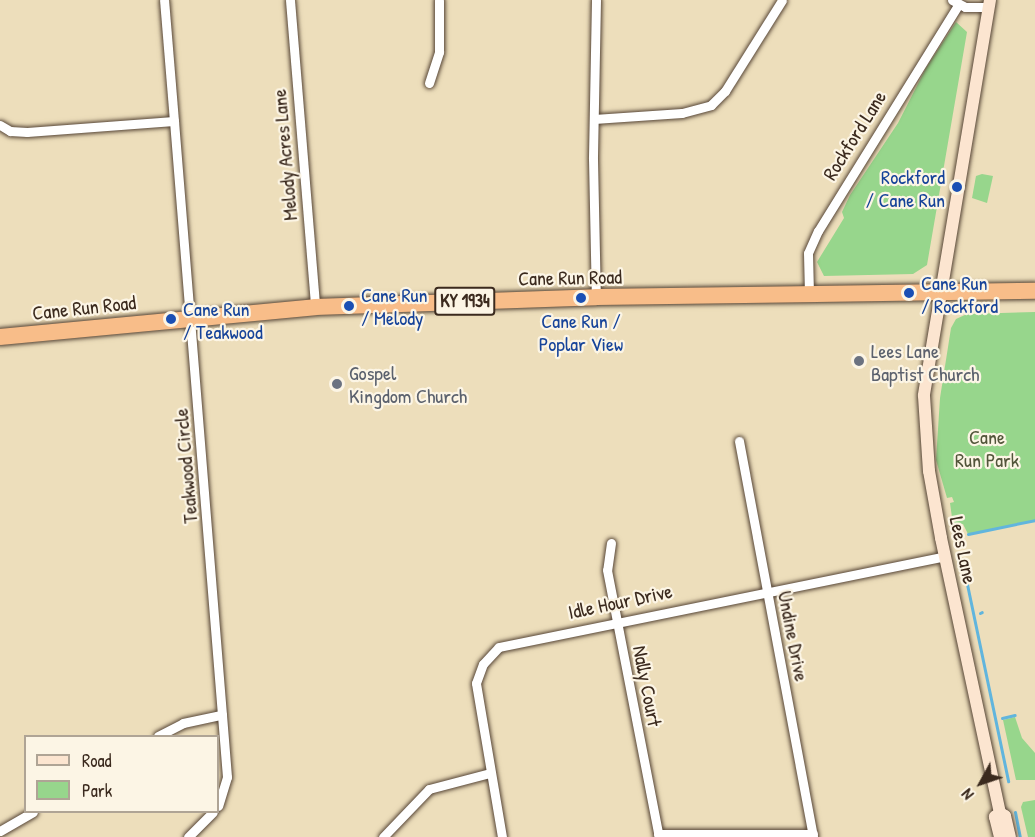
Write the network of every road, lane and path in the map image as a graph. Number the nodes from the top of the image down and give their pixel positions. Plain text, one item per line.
1 (164, 0) edge
2 (290, 0) edge
3 (439, 0) edge
4 (596, 0) edge
5 (782, 0) edge
6 (955, 2) edge
7 (989, 4) edge
8 (429, 83) dead end
9 (594, 119) junction
10 (174, 121) junction
11 (0, 125) edge
12 (1035, 291) edge
13 (940, 293) junction
14 (809, 294) junction
15 (597, 297) junction
16 (315, 307) junction
17 (191, 318) junction
18 (0, 337) edge
19 (739, 441) dead end
20 (611, 543) dead end
21 (945, 555) junction
22 (766, 590) junction
23 (616, 621) junction
24 (222, 715) junction
25 (160, 735) edge
26 (490, 773) junction
27 (219, 803) edge
28 (31, 813) edge
29 (212, 813) edge
30 (1000, 813) junction
31 (0, 831) edge
32 (658, 836) edge
33 (813, 836) edge
34 (188, 837) edge
35 (383, 837) edge
36 (502, 837) edge
37 (1000, 837) edge
38 (1010, 837) edge

1 - 10 street, Teakwood Circle
2 - 16 street, Melody Acres Lane
3 - 8 street
4 - 9 street
5 - 9 street
6 - 7 street
6 - 14 street, Rockford Lane
7 - 13 street
9 - 15 street
10 - 11 street
10 - 17 street, Teakwood Circle
12 - 13 highway, Cane Run Road / KY 1934
13 - 14 highway, Cane Run Road / KY 1934
13 - 21 street, Lees Lane
14 - 15 highway, Cane Run Road / KY 1934
15 - 16 highway, Cane Run Road / KY 1934
16 - 17 highway, Cane Run Road / KY 1934
17 - 18 highway, Cane Run Road / KY 1934
17 - 24 street, Teakwood Circle
19 - 22 street, Undine Drive
20 - 23 street, Nally Court
21 - 22 street, Idle Hour Drive
21 - 30 street, Lees Lane
22 - 23 street, Idle Hour Drive
22 - 33 street, Undine Drive
23 - 26 street, Idle Hour Drive
23 - 32 street, Nally Court
24 - 25 street
24 - 27 street, Teakwood Circle
26 - 35 street
26 - 36 street, Idle Hour Drive
28 - 31 street
29 - 34 street
30 - 37 street, Lees Lane
30 - 38 street, Lees Lane
32 - 33 street

